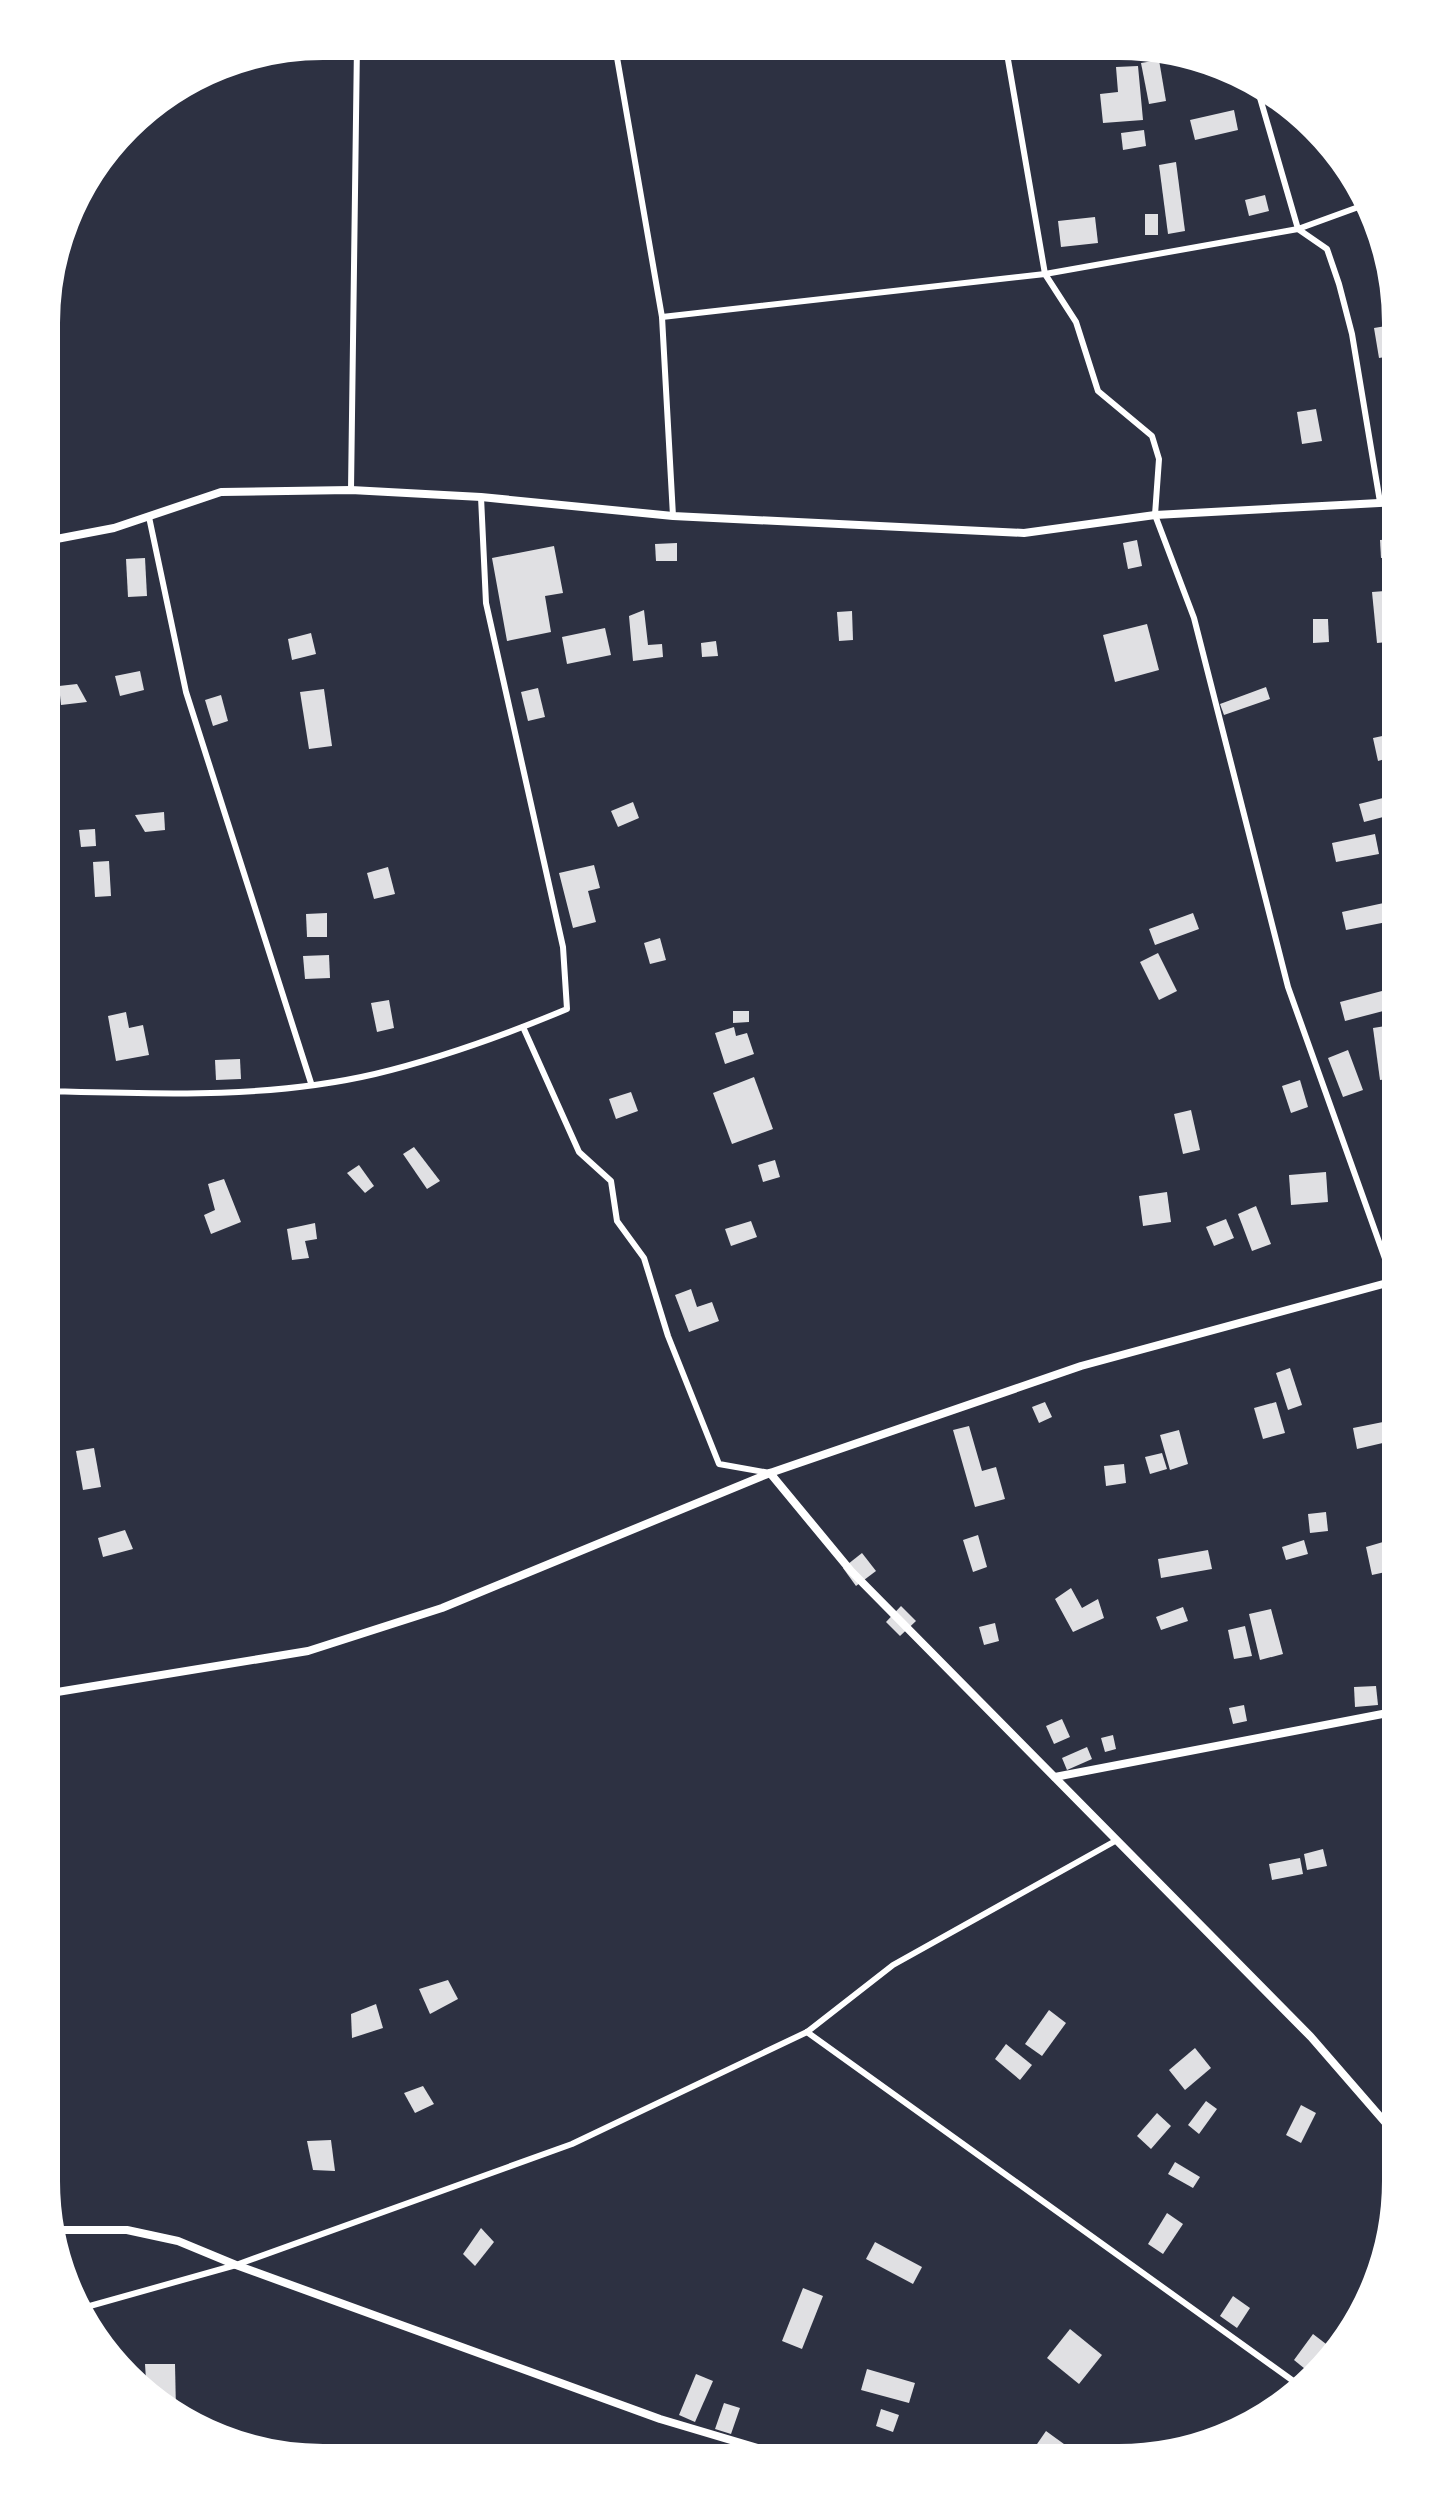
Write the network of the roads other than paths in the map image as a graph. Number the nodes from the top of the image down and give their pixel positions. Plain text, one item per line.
1 (357, 58) edge
2 (617, 58) edge
3 (1008, 58) edge
4 (1261, 100) edge
5 (1358, 207) edge
6 (1298, 229) junction
7 (1045, 274) junction
8 (662, 317) junction
9 (351, 490) junction
10 (481, 497) junction
11 (1380, 502) junction
12 (1384, 502) edge
13 (1155, 515) junction
14 (673, 516) junction
15 (149, 517) junction
16 (58, 538) edge
17 (523, 1027) junction
18 (311, 1083) junction
19 (58, 1092) edge
20 (1384, 1249) edge
21 (1383, 1283) edge
22 (770, 1473) junction
23 (58, 1692) edge
24 (1383, 1714) edge
25 (1055, 1777) junction
26 (1117, 1840) junction
27 (807, 2032) junction
28 (1383, 2120) edge
29 (62, 2230) edge
30 (236, 2265) junction
31 (90, 2306) edge
32 (1292, 2380) edge
33 (751, 2446) edge

1 - 9 lane
2 - 8 lane
3 - 7 lane
4 - 6 lane
5 - 6 lane
6 - 7 lane
6 - 11 lane
7 - 8 lane
7 - 13 lane
8 - 14 lane
9 - 10 street
9 - 15 street
10 - 14 street
10 - 17 lane
11 - 12 street
11 - 13 street
13 - 14 street
13 - 20 lane
15 - 16 street
15 - 18 lane
17 - 18 lane
17 - 22 lane
18 - 19 lane
21 - 22 street
22 - 23 street
22 - 25 street
24 - 25 street
25 - 26 street
26 - 27 lane
26 - 28 street
27 - 30 lane
27 - 32 lane
29 - 30 street
30 - 31 lane
30 - 33 street

